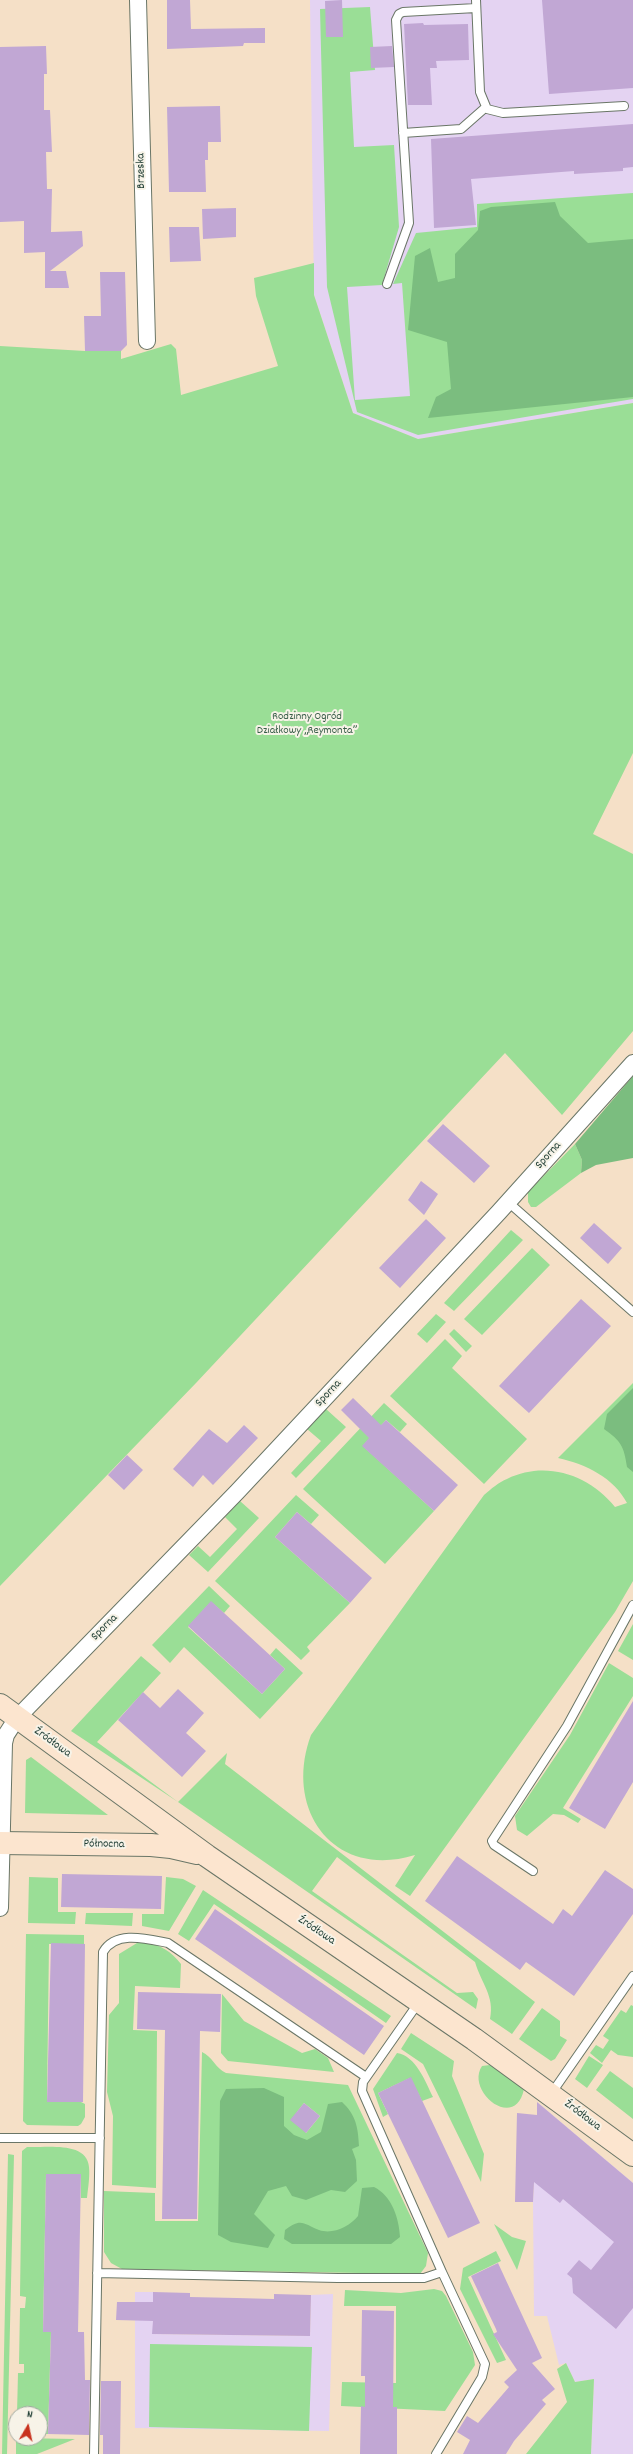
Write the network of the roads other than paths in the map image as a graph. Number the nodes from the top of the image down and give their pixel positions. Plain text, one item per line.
1 (138, 0) edge
2 (476, 4) edge
3 (486, 106) junction
4 (624, 106) dead end
5 (403, 133) junction
6 (387, 284) dead end
7 (146, 341) dead end
8 (633, 1063) edge
9 (508, 1202) junction
10 (633, 1312) edge
11 (633, 1605) edge
12 (0, 1705) edge
13 (17, 1718) junction
14 (1, 1843) edge
15 (207, 1856) junction
16 (533, 1871) dead end
17 (0, 1908) edge
18 (633, 1976) edge
19 (420, 2001) junction
20 (366, 2077) junction
21 (551, 2094) junction
22 (0, 2138) edge
23 (100, 2138) junction
24 (633, 2155) edge
25 (442, 2272) junction
26 (97, 2273) junction
27 (94, 2454) edge
28 (436, 2454) edge

1 - 7 street, Brzeska
2 - 3 lane
2 - 5 lane
3 - 4 lane
3 - 5 lane
5 - 6 lane
8 - 9 street, Sporna
9 - 10 lane
9 - 13 street, Sporna
11 - 16 lane
12 - 13 street, Źródłowa
13 - 14 street, Sporna
13 - 15 street, Źródłowa
14 - 15 street, Północna
14 - 17 street, Sporna
15 - 19 street, Źródłowa
18 - 21 lane
19 - 20 lane
19 - 21 street, Źródłowa
20 - 23 lane
20 - 25 lane
21 - 24 street, Źródłowa
22 - 23 lane
23 - 26 lane
25 - 26 lane
25 - 28 lane
26 - 27 lane

